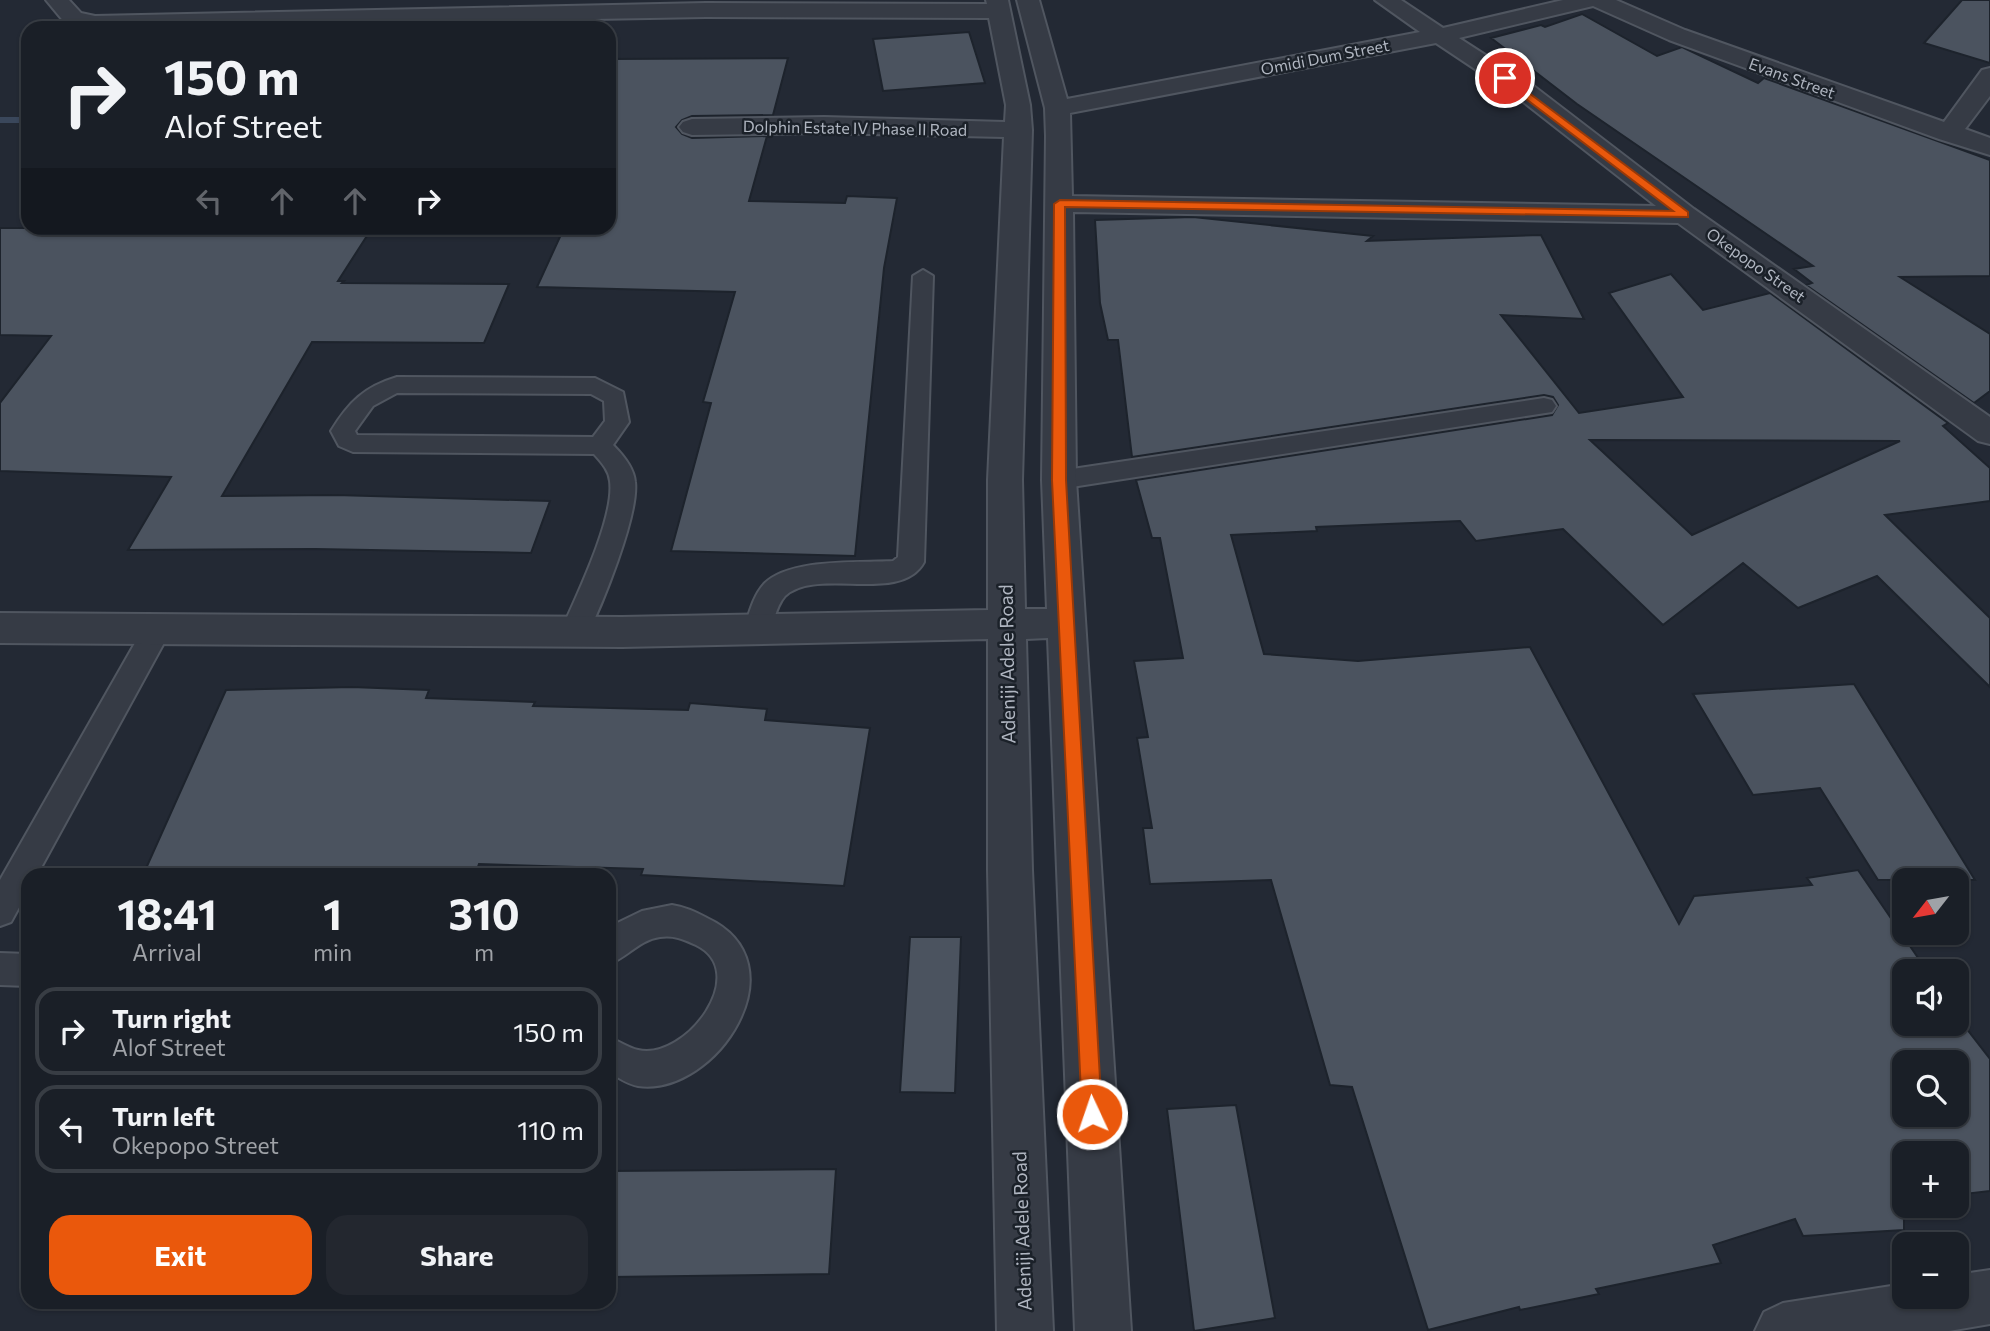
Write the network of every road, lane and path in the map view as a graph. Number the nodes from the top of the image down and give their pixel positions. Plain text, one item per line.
1 (57, 0) edge
2 (1386, 0) edge
3 (1591, 0) edge
4 (1598, 0) edge
5 (1009, 4) edge
6 (700, 5) edge
7 (86, 21) edge
8 (162, 21) edge
9 (1441, 35) junction
10 (1990, 75) edge
11 (1057, 108) junction
12 (692, 127) dead end
13 (1019, 130) junction
14 (1948, 134) junction
15 (1990, 147) edge
16 (1060, 204) junction
17 (1684, 215) junction
18 (923, 276) dead end
19 (1544, 405) dead end
20 (1990, 433) edge
21 (600, 446) junction
22 (1059, 480) junction
23 (1066, 623) junction
24 (1007, 624) junction
25 (0, 628) edge
26 (758, 629) junction
27 (157, 630) junction
28 (575, 631) junction
29 (24, 868) edge
30 (21, 873) edge
31 (0, 911) edge
32 (616, 941) edge
33 (0, 969) edge
34 (21, 970) edge
35 (616, 1061) edge
36 (1990, 1297) edge
37 (1025, 1331) edge
38 (1103, 1331) edge
39 (1783, 1331) edge

1 - 7 street
2 - 9 street, Okepopo Street
3 - 9 street, Omidi Dum Street
4 - 14 street, Evans Street
5 - 6 street
5 - 11 street
5 - 13 street, Adeniji Adele Road
6 - 8 street
9 - 11 street, Omidi Dum Street
9 - 17 street, Okepopo Street
10 - 14 street
11 - 16 street
12 - 13 street, Dolphin Estate IV Phase II Road
13 - 24 street, Adeniji Adele Road
14 - 15 street, Evans Street
16 - 17 street
16 - 22 street
17 - 20 street, Okepopo Street
18 - 26 lane
19 - 22 lane
21 - 21 lane
21 - 28 lane
22 - 23 street
23 - 24 street
23 - 38 street
24 - 26 street
24 - 37 street, Adeniji Adele Road
25 - 27 street
26 - 28 street
27 - 28 street
27 - 29 lane
30 - 31 lane
32 - 35 lane
33 - 34 lane
36 - 39 street

